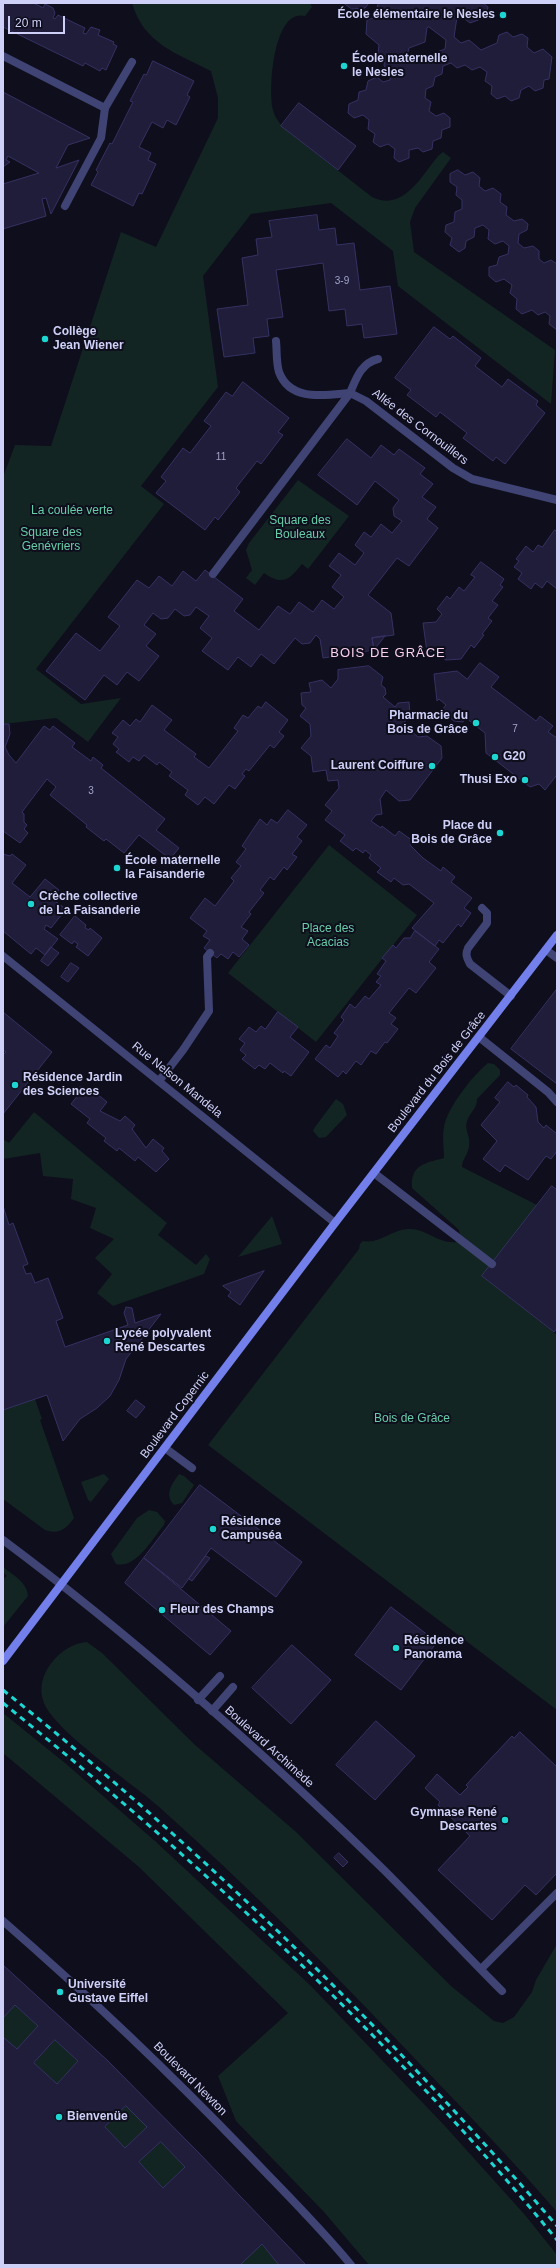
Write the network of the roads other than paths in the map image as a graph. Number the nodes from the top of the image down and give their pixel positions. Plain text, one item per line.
1 (3, 56) edge
2 (132, 62) dead end
3 (105, 108) junction
4 (65, 206) dead end
5 (276, 340) dead end
6 (378, 359) dead end
7 (350, 393) junction
8 (557, 500) edge
9 (213, 574) dead end
10 (482, 908) dead end
11 (557, 936) edge
12 (546, 950) junction
13 (210, 953) dead end
14 (3, 956) edge
15 (557, 958) edge
16 (511, 996) junction
17 (479, 1037) junction
18 (159, 1081) junction
19 (557, 1102) edge
20 (374, 1173) junction
21 (335, 1223) junction
22 (492, 1264) dead end
23 (165, 1448) junction
24 (192, 1468) dead end
25 (3, 1540) edge
26 (62, 1584) junction
27 (3, 1661) edge
28 (220, 1676) dead end
29 (233, 1687) dead end
30 (198, 1700) junction
31 (212, 1711) junction
32 (557, 1893) edge
33 (3, 1921) edge
34 (481, 1969) junction
35 (502, 1991) dead end
36 (351, 2265) edge

1 - 3 street
2 - 3 street
3 - 4 street
5 - 7 street
6 - 7 street
7 - 8 street, Allée des Cornouillers
7 - 9 street
10 - 16 street
11 - 12 street, Boulevard du Bois de Grâce
12 - 15 street
12 - 16 street, Boulevard du Bois de Grâce
13 - 18 street
14 - 18 street, Rue Nelson Mandela
16 - 17 street, Boulevard du Bois de Grâce
17 - 19 street
17 - 20 street, Boulevard du Bois de Grâce
18 - 21 street, Rue Nelson Mandela
20 - 21 street, Boulevard du Bois de Grâce
20 - 22 street
21 - 23 street, Boulevard Copernic
23 - 24 street
23 - 26 street, Boulevard Copernic
25 - 26 street, Boulevard Archimède
26 - 27 street, Boulevard Copernic
26 - 30 street, Boulevard Archimède
28 - 30 street
29 - 31 street
30 - 31 street, Boulevard Archimède
31 - 34 street, Boulevard Archimède
32 - 34 street
33 - 36 street, Boulevard Newton
34 - 35 street, Boulevard Archimède

